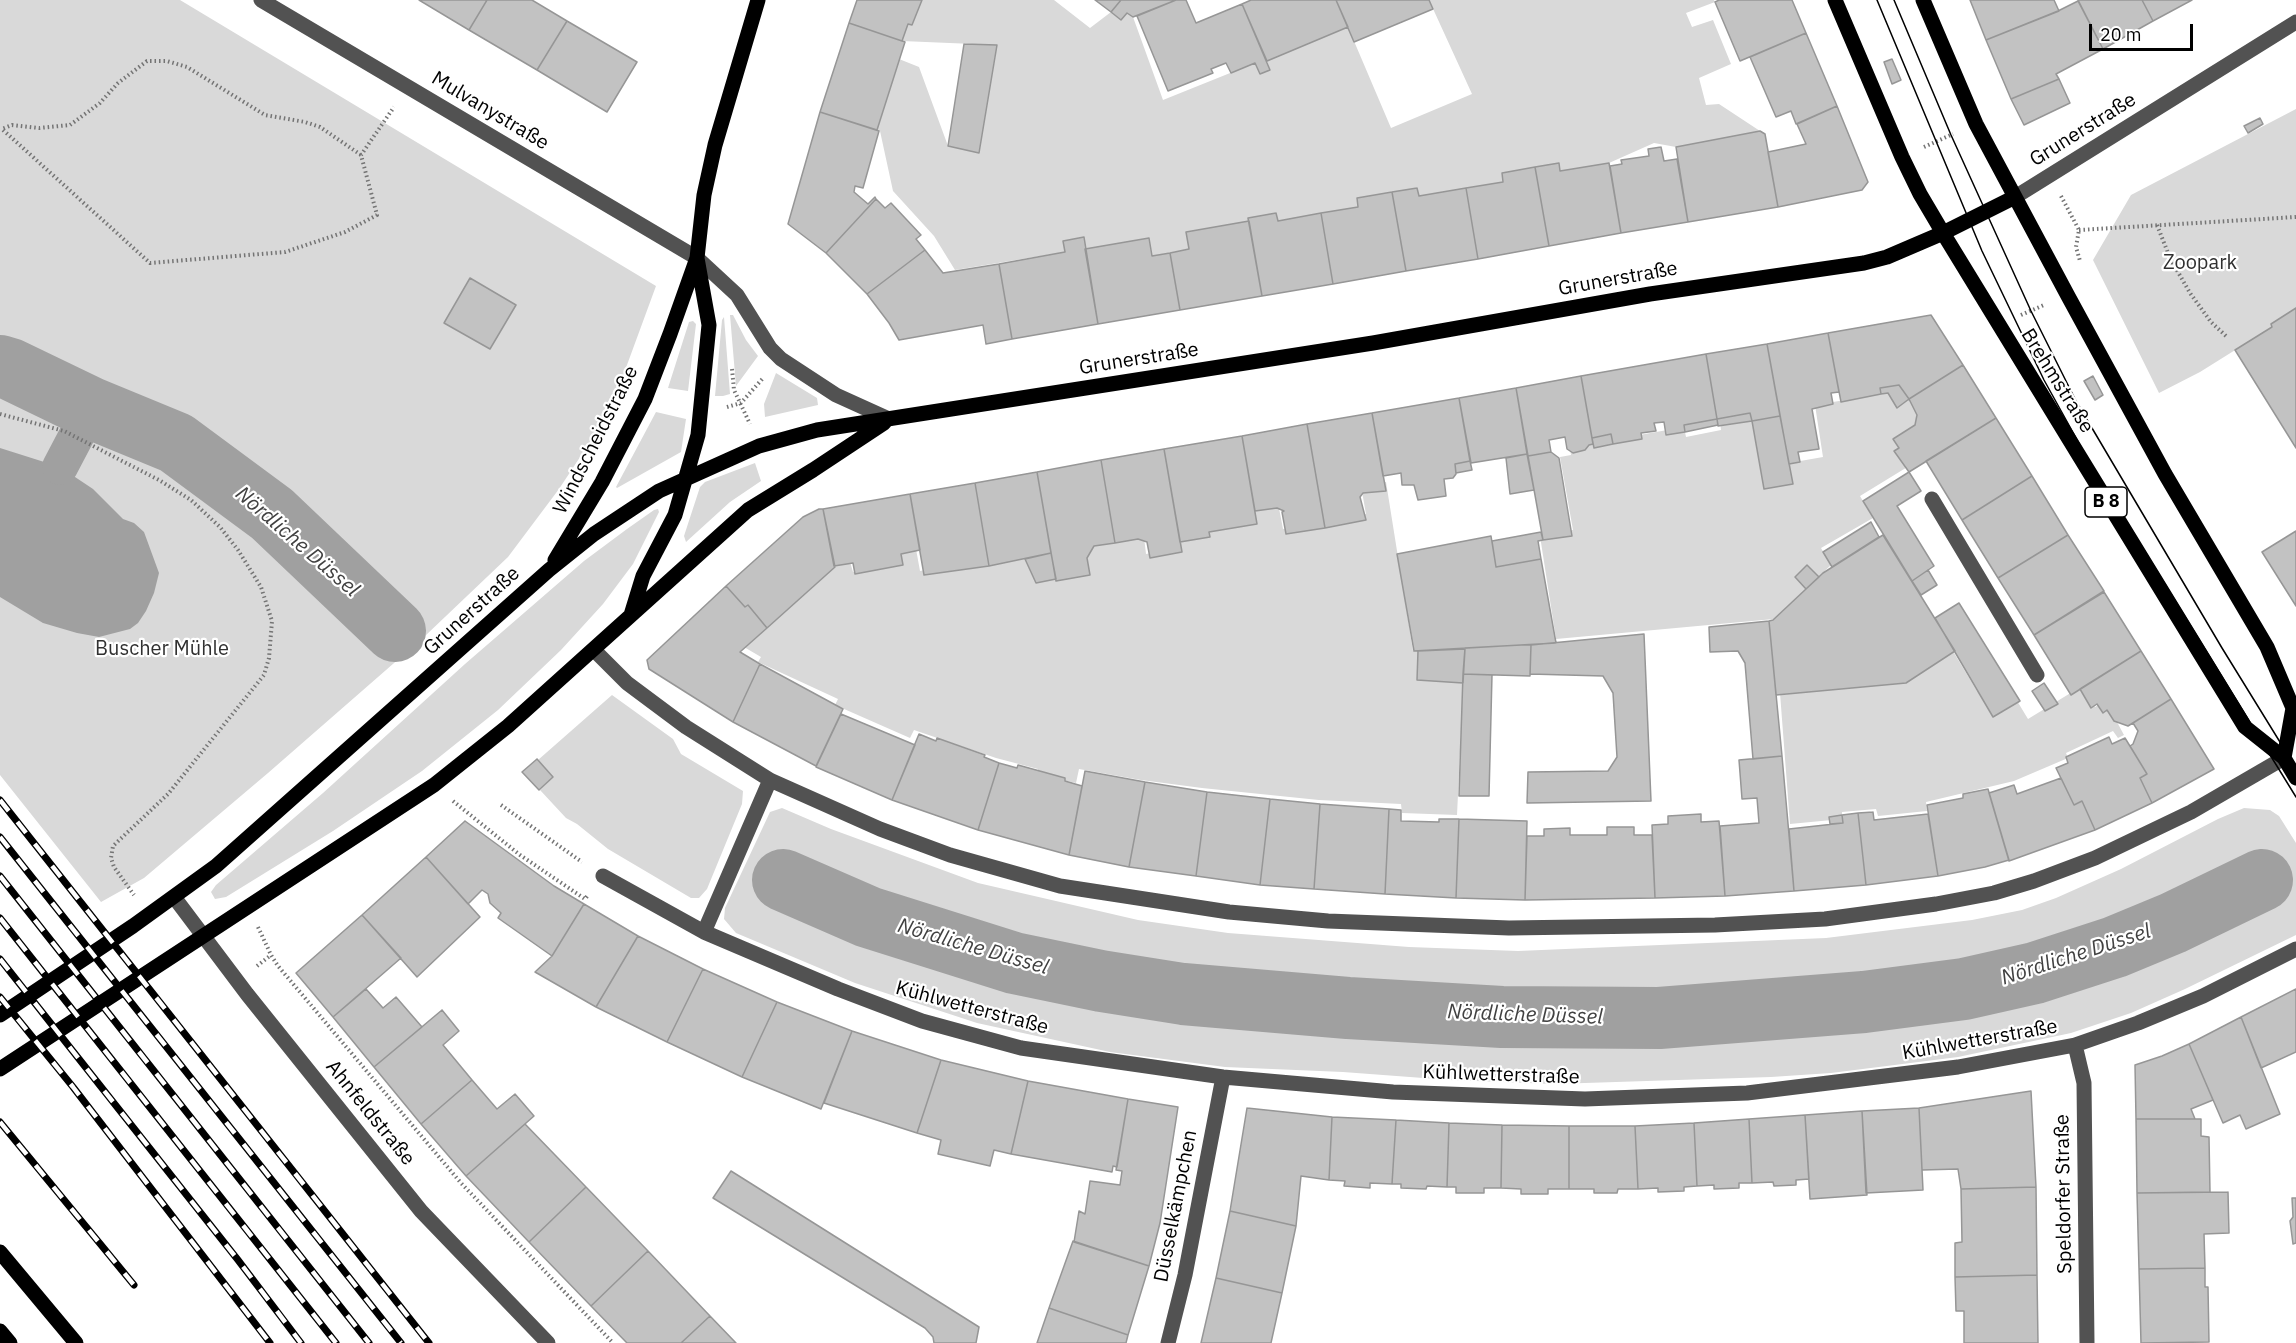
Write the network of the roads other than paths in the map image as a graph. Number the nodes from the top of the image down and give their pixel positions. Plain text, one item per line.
1 (261, 0) edge
2 (758, 0) edge
3 (1835, 0) edge
4 (1923, 0) edge
5 (2296, 22) edge
6 (2015, 197) junction
7 (1943, 233) junction
8 (697, 258) junction
9 (889, 419) junction
10 (688, 476) junction
11 (1932, 500) dead end
12 (549, 570) junction
13 (631, 615) junction
14 (594, 650) junction
15 (2037, 675) dead end
16 (2284, 758) junction
17 (2296, 778) edge
18 (770, 780) junction
19 (603, 876) road end
20 (174, 897) junction
21 (704, 932) junction
22 (204, 936) junction
23 (2296, 949) edge
24 (0, 1015) edge
25 (2075, 1045) junction
26 (0, 1069) edge
27 (1223, 1077) junction
28 (0, 1252) edge
29 (0, 1331) edge
30 (73, 1339) edge
31 (10, 1343) edge
32 (548, 1343) edge
33 (1168, 1343) edge
34 (2087, 1343) edge

1 - 8 street, Mulvanystraße
2 - 8 main road, Windscheidstraße
3 - 7 main road, Brehmstraße / B 8
4 - 6 main road
5 - 6 street, Grunerstraße
6 - 7 main road, Grunerstraße
6 - 16 main road
7 - 9 main road, Grunerstraße
7 - 16 main road, Brehmstraße / B 8
8 - 9 street
8 - 10 main road, Windscheidstraße
8 - 12 main road, Windscheidstraße
9 - 10 main road, Grunerstraße
9 - 13 main road, Grunerstraße
10 - 12 main road, Grunerstraße
10 - 13 main road, Windscheidstraße
11 - 15 street
12 - 20 main road, Grunerstraße
13 - 14 main road, Grunerstraße
14 - 18 street
14 - 22 main road, Grunerstraße
16 - 17 main road, Brehmstraße / B 8
16 - 18 street
18 - 21 street
19 - 21 street, Kühlwetterstraße
20 - 22 street, Ahnfeldstraße
20 - 24 main road, Grunerstraße
21 - 27 street, Kühlwetterstraße
22 - 26 main road, Grunerstraße
22 - 32 street, Ahnfeldstraße
23 - 25 street, Kühlwetterstraße
25 - 27 street, Kühlwetterstraße
25 - 34 street, Speldorfer Straße
27 - 33 street, Düsselkämpchen
28 - 30 main road
29 - 31 main road

